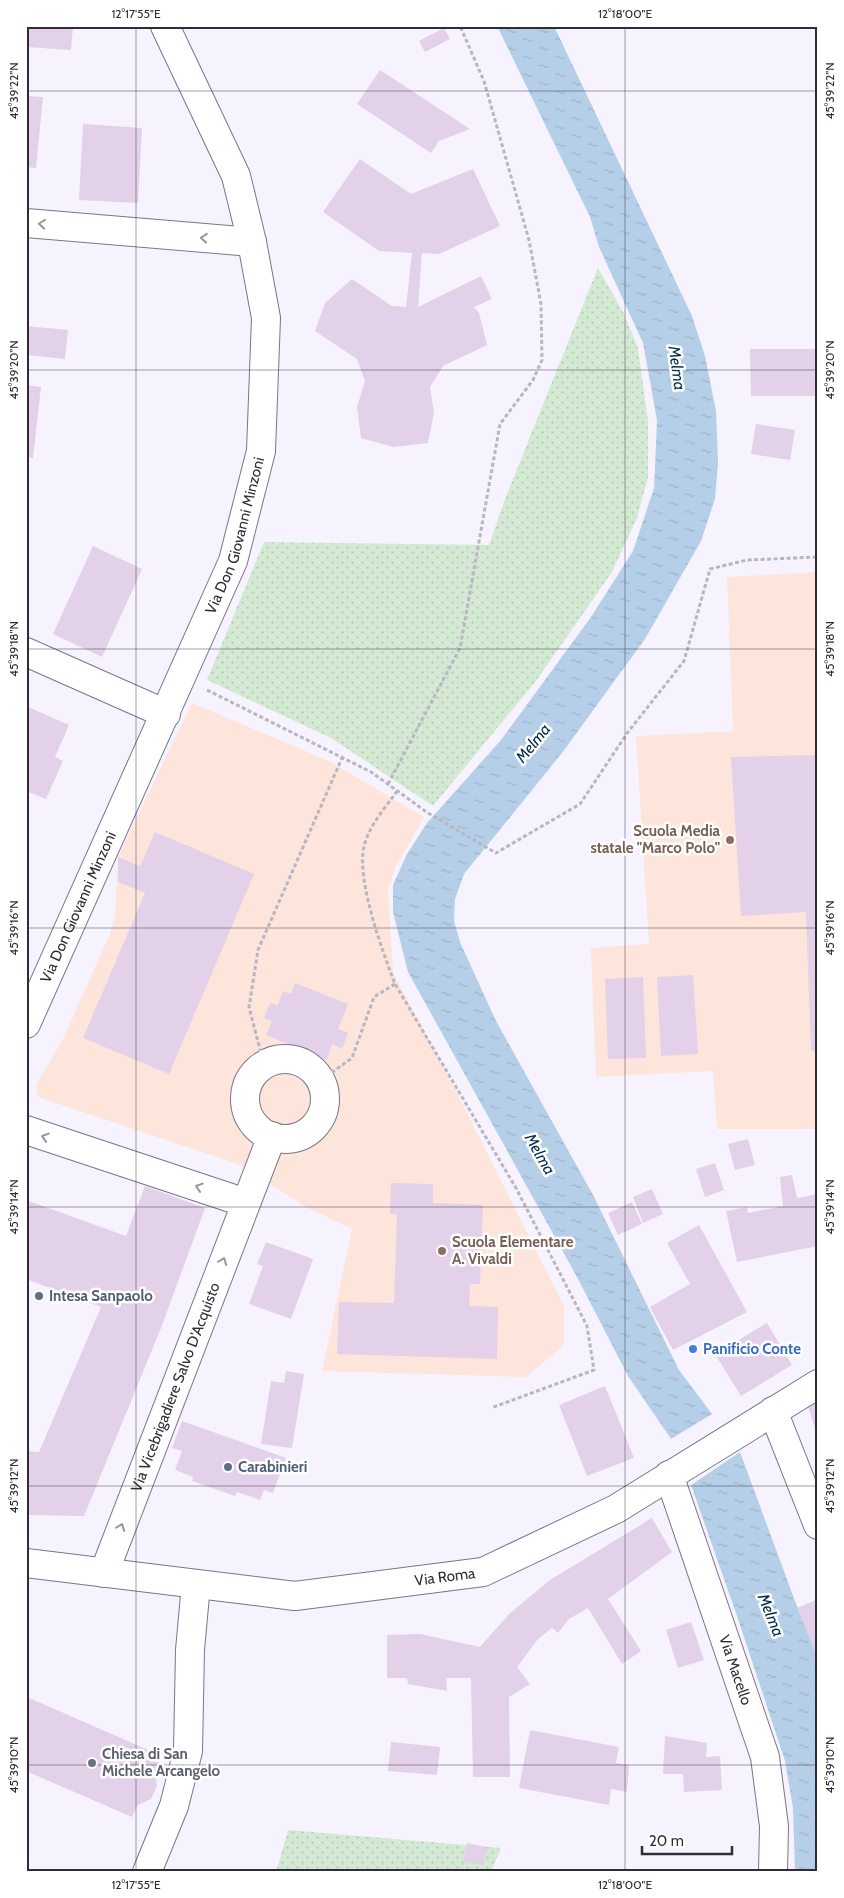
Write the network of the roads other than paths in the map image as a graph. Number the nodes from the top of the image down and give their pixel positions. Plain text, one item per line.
1 (165, 26) edge
2 (26, 223) edge
3 (252, 242) junction
4 (26, 652) edge
5 (166, 714) junction
6 (26, 1024) edge
7 (26, 1130) edge
8 (272, 1136) junction
9 (246, 1203) junction
10 (818, 1384) edge
11 (773, 1411) junction
12 (669, 1475) junction
13 (818, 1525) edge
14 (26, 1564) edge
15 (104, 1573) junction
16 (196, 1584) junction
17 (147, 1872) edge
18 (773, 1872) edge

1 - 3 street, Via Don Giovanni Minzoni
3 -> 2 street
3 - 5 street, Via Don Giovanni Minzoni
4 - 5 street
5 - 6 street, Via Don Giovanni Minzoni
9 -> 7 street
8 - 8 street
8 - 9 street, Via Vicebrigadiere Salvo D'Acquisto
15 -> 9 street, Via Vicebrigadiere Salvo D'Acquisto
10 - 11 street, Via Roma
11 - 12 street, Via Roma
11 - 13 street
12 - 16 street, Via Roma
12 - 18 street, Via Macello
14 - 15 street, Via Roma
15 - 16 street, Via Roma
16 - 17 street

